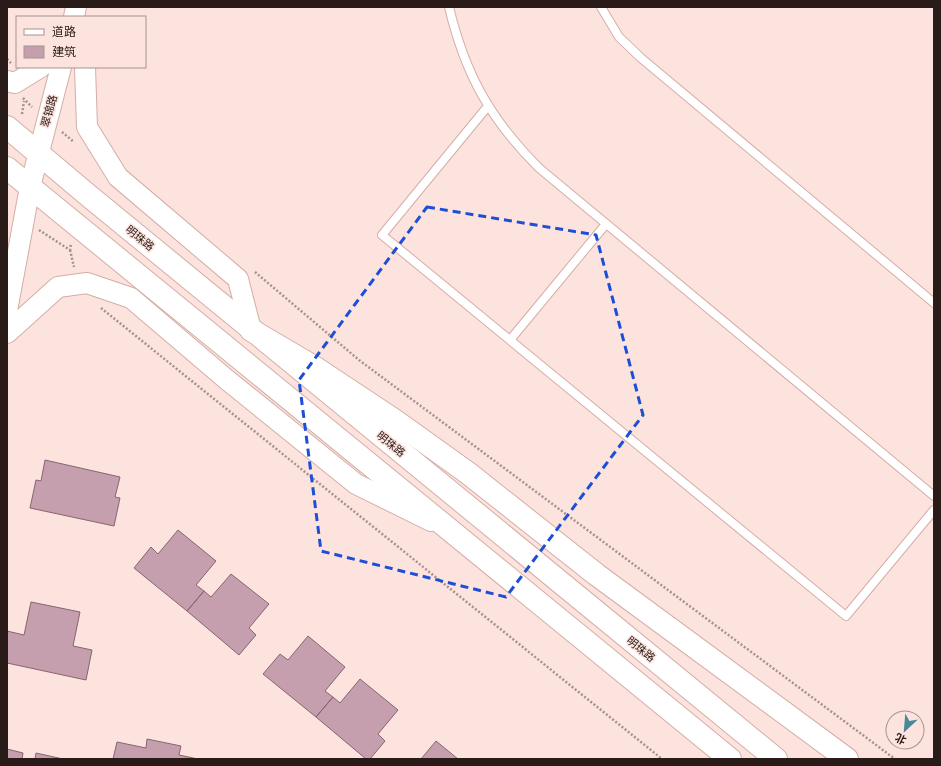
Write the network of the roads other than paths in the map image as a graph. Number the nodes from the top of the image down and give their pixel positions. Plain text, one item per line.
1 (449, 7) edge
2 (601, 7) edge
3 (39, 68) edge
4 (61, 68) edge
5 (85, 68) edge
6 (7, 81) edge
7 (488, 106) junction
8 (7, 127) edge
9 (38, 154) junction
10 (7, 168) edge
11 (30, 187) junction
12 (606, 224) junction
13 (934, 303) edge
14 (7, 311) edge
15 (234, 315) junction
16 (251, 330) junction
17 (7, 333) edge
18 (213, 337) junction
19 (510, 340) junction
20 (934, 496) edge
21 (934, 510) edge
22 (449, 529) junction
23 (730, 759) edge
24 (776, 759) edge
25 (847, 759) edge

1 - 7 lane
2 - 13 lane
3 - 6 street
4 - 9 street, 翠锦路
5 - 16 street
7 - 12 lane
7 - 19 lane
8 - 9 main road, 明珠路
9 - 11 street, 翠锦路
9 - 15 main road, 明珠路
10 - 11 main road
11 - 14 street, 翠锦路
11 - 18 main road
12 - 19 lane
12 - 20 lane
15 - 16 main road, 明珠路
15 - 18 main road
16 - 24 main road, 明珠路
16 - 25 main road
17 - 22 street
18 - 22 main road
19 - 21 lane
22 - 23 main road

